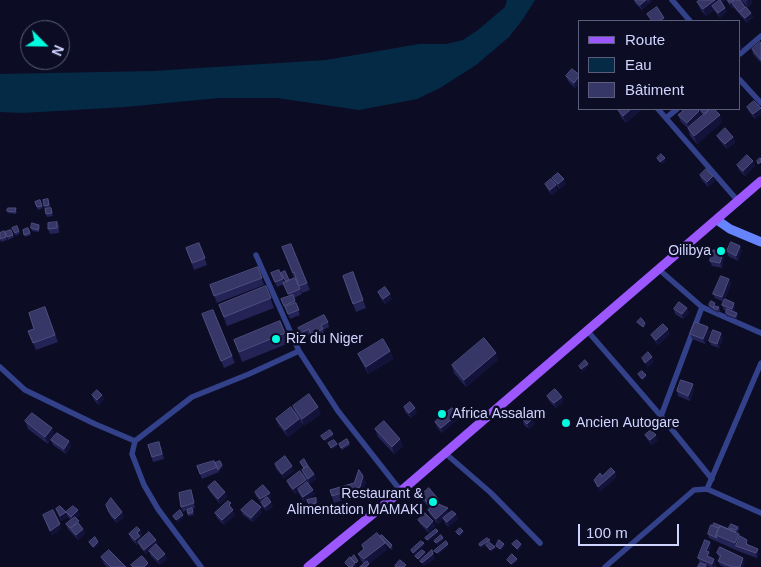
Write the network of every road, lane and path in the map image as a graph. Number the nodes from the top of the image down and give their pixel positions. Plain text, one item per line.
1 (672, 0) edge
2 (689, 20) edge
3 (761, 36) edge
4 (741, 53) edge
5 (741, 81) edge
6 (761, 103) edge
7 (659, 110) edge
8 (676, 110) edge
9 (666, 118) junction
10 (761, 181) edge
11 (761, 188) edge
12 (738, 201) junction
13 (719, 222) junction
14 (761, 242) edge
15 (256, 255) dead end
16 (663, 273) junction
17 (702, 307) junction
18 (761, 333) edge
19 (591, 335) junction
20 (299, 351) junction
21 (761, 363) edge
22 (0, 367) edge
23 (661, 416) junction
24 (135, 441) junction
25 (447, 455) junction
26 (712, 479) junction
27 (708, 489) junction
28 (403, 493) junction
29 (761, 512) edge
30 (540, 543) dead end
31 (201, 567) edge
32 (308, 567) edge
33 (316, 567) edge
34 (605, 567) edge

1 - 2 street
3 - 4 street
5 - 6 street
7 - 9 street
8 - 9 street
9 - 12 street
10 - 12 main road
11 - 13 main road
12 - 13 main road
13 - 14 street
13 - 16 main road
13 - 25 main road
15 - 20 street
16 - 17 street
16 - 19 main road
17 - 18 street
17 - 23 street
19 - 23 street
19 - 25 main road
20 - 24 street
20 - 28 street
21 - 26 street
22 - 24 street
23 - 26 street
24 - 31 street
25 - 28 main road
25 - 30 street
26 - 27 street
27 - 29 street
27 - 34 street
28 - 32 main road
28 - 33 main road

